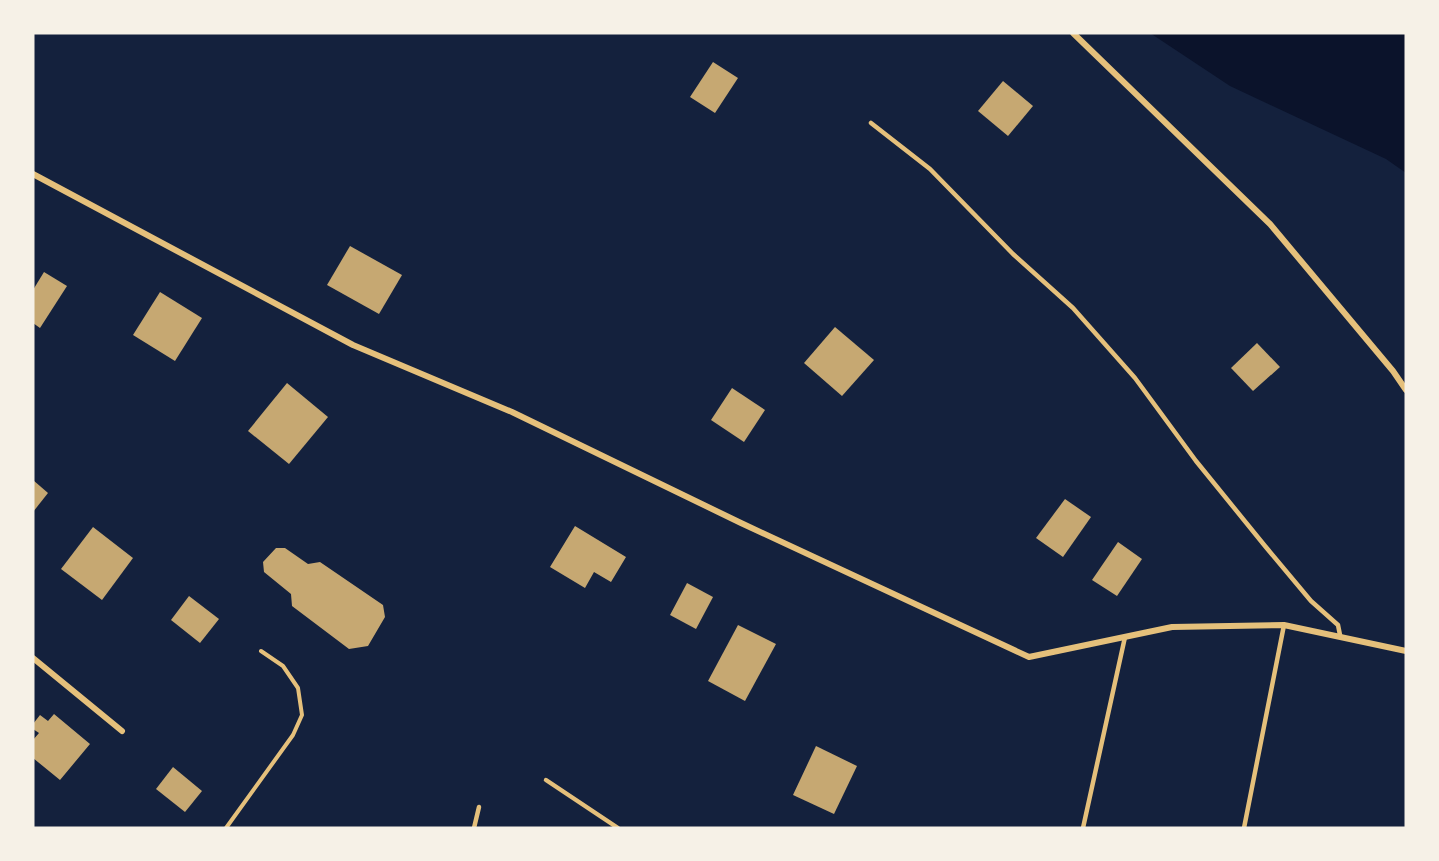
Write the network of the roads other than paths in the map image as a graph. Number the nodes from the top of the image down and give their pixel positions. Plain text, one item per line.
1 (1074, 33) edge
2 (871, 123) dead end
3 (33, 174) edge
4 (1406, 390) edge
5 (1284, 625) junction
6 (1340, 635) junction
7 (1125, 638) junction
8 (1406, 651) edge
9 (33, 658) edge
10 (122, 731) dead end
11 (546, 780) dead end
12 (479, 807) dead end
13 (474, 828) edge
14 (618, 828) edge
15 (1083, 828) edge
16 (1244, 828) edge

1 - 4 street
2 - 6 lane
3 - 7 street
5 - 6 street
5 - 7 street
5 - 16 lane
6 - 8 street
7 - 15 lane
9 - 10 street
11 - 14 lane
12 - 13 lane

